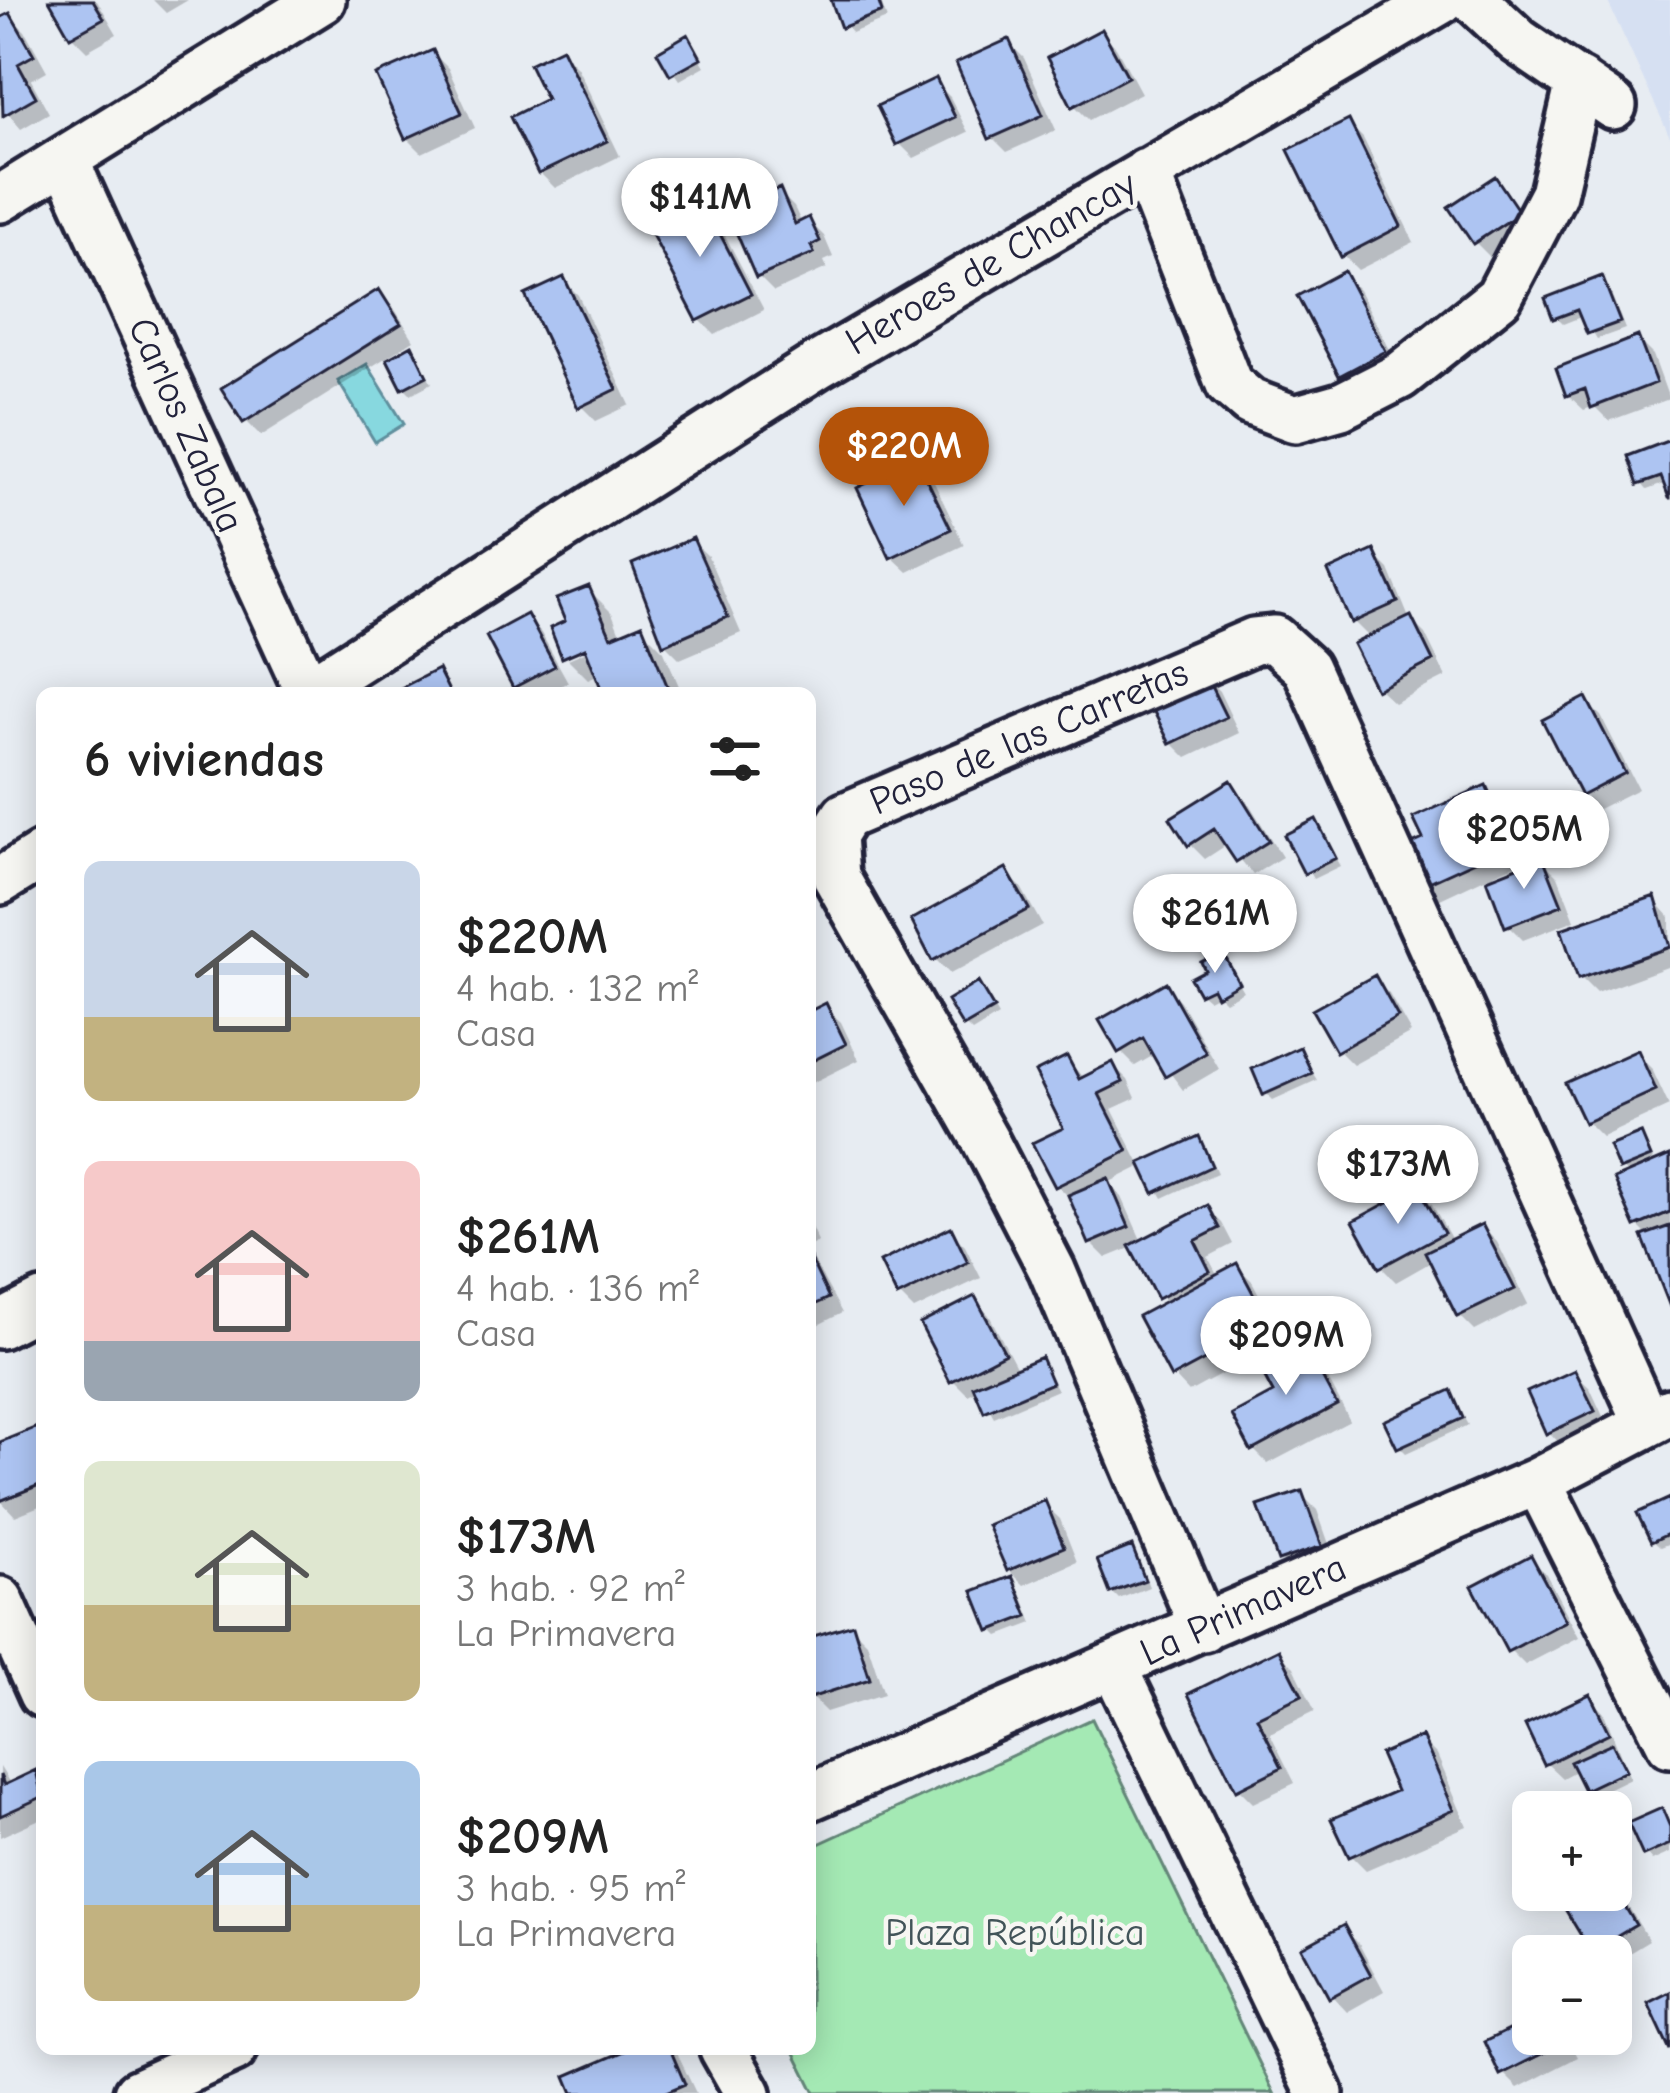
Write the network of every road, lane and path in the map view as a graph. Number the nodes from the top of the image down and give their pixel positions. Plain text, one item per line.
1 (322, 0) edge
2 (1442, 0) edge
3 (1474, 0) edge
4 (65, 159) junction
5 (1146, 172) junction
6 (0, 199) edge
7 (304, 687) edge
8 (314, 687) edge
9 (36, 859) edge
10 (0, 881) edge
11 (36, 1306) edge
12 (0, 1325) edge
13 (1659, 1418) edge
14 (1538, 1480) junction
15 (0, 1600) edge
16 (1203, 1628) junction
17 (1115, 1667) junction
18 (36, 1681) edge
19 (1670, 1744) edge
20 (816, 1794) edge
21 (726, 2055) edge
22 (215, 2063) edge
23 (137, 2093) edge
24 (748, 2093) edge
25 (1320, 2093) edge

1 - 4 street
2 - 5 street, Heroes de Chancay
3 - 5 street
4 - 6 street
4 - 7 street, Carlos Zabala
5 - 8 street, Heroes de Chancay
9 - 10 street
11 - 12 street
13 - 14 street, La Primavera
13 - 16 street, Paso de las Carretas
14 - 16 street, La Primavera
14 - 19 street
15 - 18 street
16 - 17 street, La Primavera
17 - 20 street, La Primavera
17 - 25 street
21 - 24 street
22 - 23 street

